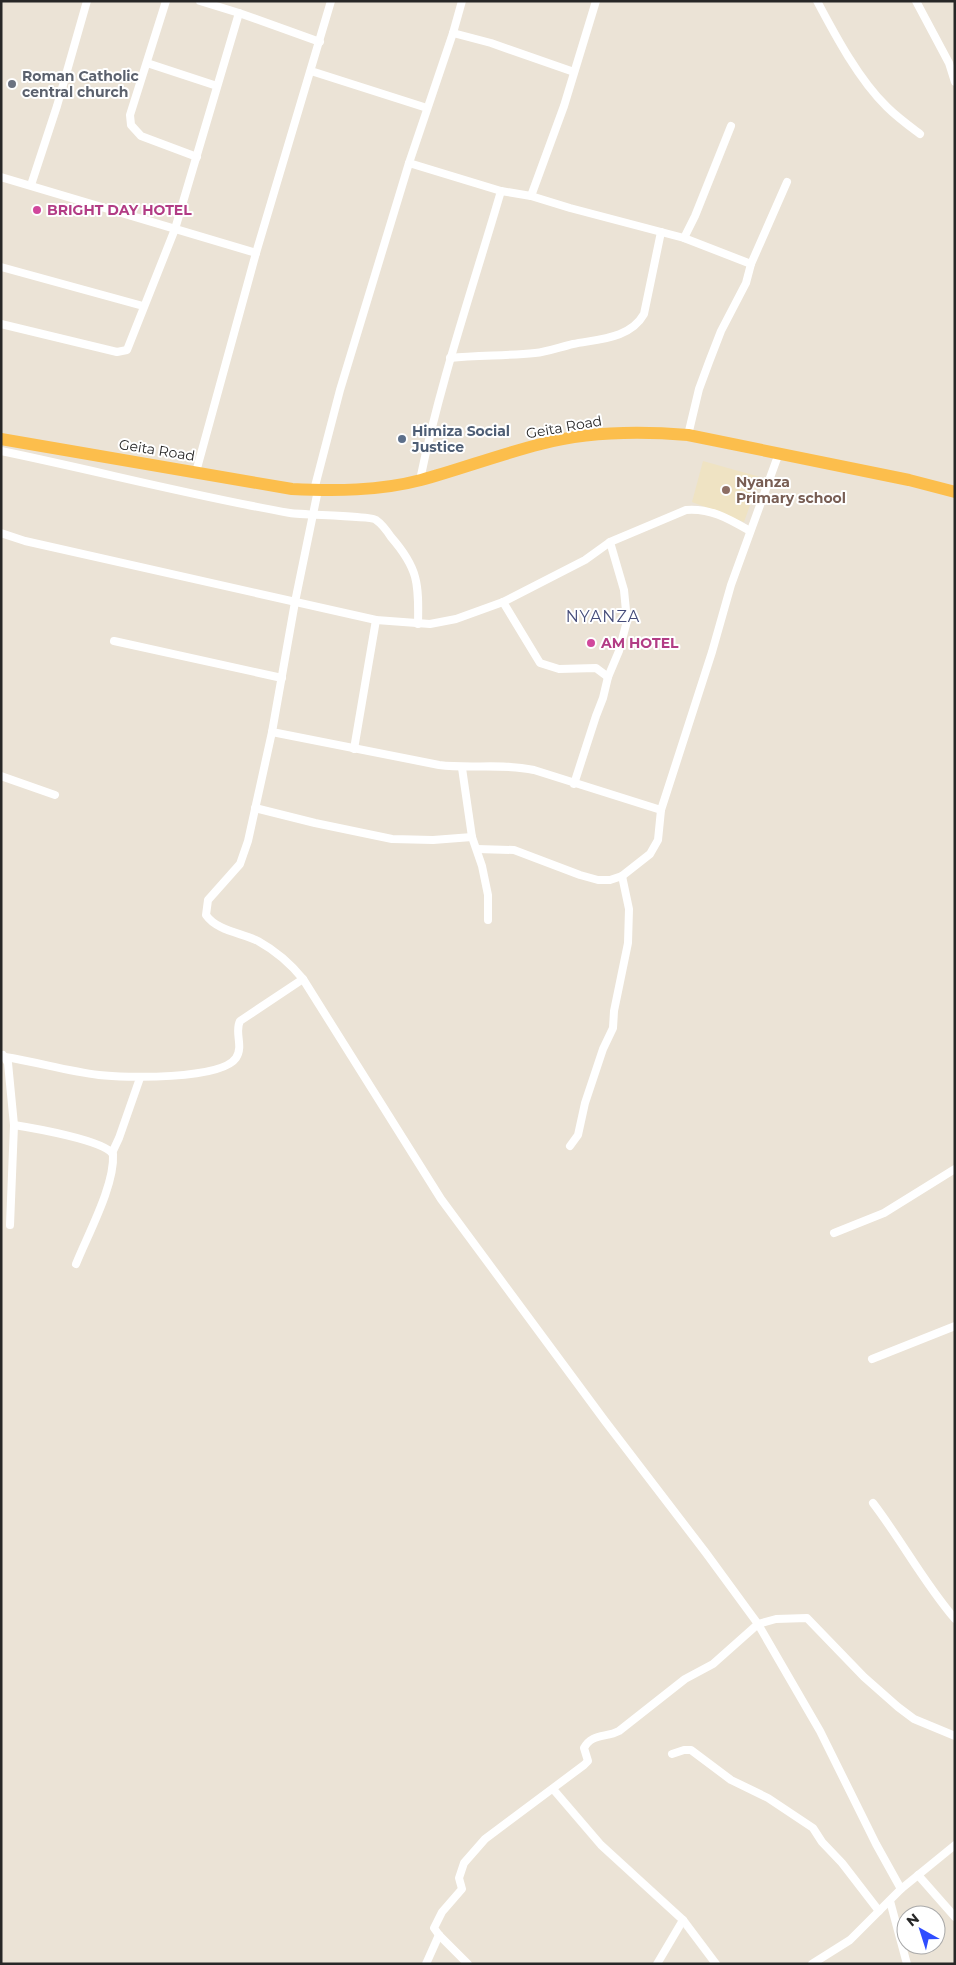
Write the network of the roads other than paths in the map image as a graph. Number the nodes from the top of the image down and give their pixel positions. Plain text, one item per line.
1 (87, 1) edge
2 (166, 1) edge
3 (200, 1) edge
4 (332, 1) edge
5 (462, 1) edge
6 (596, 1) edge
7 (817, 1) edge
8 (822, 1) edge
9 (916, 1) edge
10 (822, 10) junction
11 (239, 13) junction
12 (453, 33) junction
13 (320, 42) junction
14 (955, 56) edge
15 (147, 63) junction
16 (949, 63) junction
17 (312, 71) junction
18 (574, 72) junction
19 (955, 82) edge
20 (217, 86) junction
21 (428, 108) junction
22 (731, 126) dead end
23 (920, 134) dead end
24 (196, 157) junction
25 (410, 163) junction
26 (1, 177) edge
27 (786, 182) dead end
28 (31, 185) junction
29 (501, 190) junction
30 (531, 196) junction
31 (175, 228) junction
32 (661, 232) junction
33 (684, 238) junction
34 (256, 254) junction
35 (750, 264) junction
36 (1, 267) edge
37 (143, 306) junction
38 (1, 324) edge
39 (450, 358) junction
40 (688, 434) junction
41 (1, 439) edge
42 (1, 451) edge
43 (779, 453) junction
44 (196, 472) junction
45 (420, 480) junction
46 (316, 490) junction
47 (955, 492) edge
48 (313, 515) junction
49 (750, 531) junction
50 (1, 533) edge
51 (610, 542) junction
52 (295, 602) junction
53 (503, 602) junction
54 (376, 620) junction
55 (418, 624) junction
56 (114, 640) dead end
57 (608, 677) junction
58 (282, 678) junction
59 (272, 732) junction
60 (354, 748) junction
61 (462, 768) junction
62 (1, 776) edge
63 (574, 784) junction
64 (54, 794) dead end
65 (255, 808) junction
66 (661, 810) junction
67 (472, 837) junction
68 (477, 849) junction
69 (622, 876) junction
70 (488, 920) dead end
71 (303, 978) junction
72 (3, 1056) edge
73 (140, 1078) junction
74 (14, 1125) junction
75 (570, 1146) dead end
76 (112, 1153) junction
77 (955, 1169) edge
78 (10, 1225) dead end
79 (834, 1233) dead end
80 (76, 1264) dead end
81 (955, 1326) edge
82 (872, 1359) dead end
83 (873, 1503) dead end
84 (955, 1619) edge
85 (755, 1621) junction
86 (955, 1736) edge
87 (672, 1754) dead end
88 (553, 1789) junction
89 (955, 1845) edge
90 (918, 1875) junction
91 (902, 1889) junction
92 (890, 1900) junction
93 (879, 1911) junction
94 (955, 1917) edge
95 (682, 1920) junction
96 (439, 1935) junction
97 (426, 1964) edge
98 (468, 1964) edge
99 (658, 1964) edge
100 (716, 1964) edge
101 (812, 1964) edge
102 (907, 1964) edge

1 - 28 street
2 - 15 street
3 - 11 street
4 - 13 street
5 - 12 street
6 - 18 street
7 - 10 street
8 - 10 street
9 - 16 street
10 - 23 street
11 - 13 street
11 - 20 street
12 - 18 street
12 - 21 street
13 - 17 street
14 - 16 street
15 - 20 street
15 - 24 street
16 - 19 street
17 - 21 street
17 - 34 street
18 - 30 street
20 - 24 street
21 - 25 street
22 - 33 street
24 - 31 street
25 - 29 street
25 - 46 street
26 - 28 street
27 - 35 street
28 - 31 street
29 - 30 street
29 - 39 street
30 - 32 street
31 - 34 street
31 - 37 street
32 - 33 street
32 - 39 street
33 - 35 street
34 - 44 street
35 - 40 street
36 - 37 street
37 - 38 street
39 - 45 street
40 - 43 highway, Geita Road
40 - 45 highway, Geita Road
41 - 44 highway, Geita Road
42 - 48 street
43 - 47 highway, Geita Road
43 - 49 street
44 - 46 highway, Geita Road
45 - 46 highway, Geita Road
46 - 48 street
48 - 52 street
48 - 55 street
49 - 51 street
49 - 66 street
50 - 52 street
51 - 53 street
51 - 57 street
52 - 54 street
52 - 58 street
53 - 55 street
53 - 57 street
54 - 55 street
54 - 60 street
56 - 58 street
57 - 63 street
58 - 59 street
59 - 60 street
59 - 65 street
60 - 61 street
61 - 63 street
61 - 67 street
62 - 64 street
63 - 66 street
65 - 67 street
65 - 71 street
66 - 69 street
67 - 68 street
68 - 69 street
68 - 70 street
69 - 75 street
71 - 73 street
71 - 85 street
72 - 73 street
72 - 74 street
73 - 76 street
74 - 76 street
74 - 78 street
76 - 80 street
77 - 79 street
81 - 82 street
83 - 84 street
85 - 86 street
85 - 88 street
85 - 91 street
87 - 93 street
88 - 95 street
88 - 96 street
89 - 90 street
90 - 91 street
90 - 94 street
91 - 92 street
92 - 93 street
92 - 102 street
93 - 101 street
95 - 99 street
95 - 100 street
96 - 97 street
96 - 98 street

